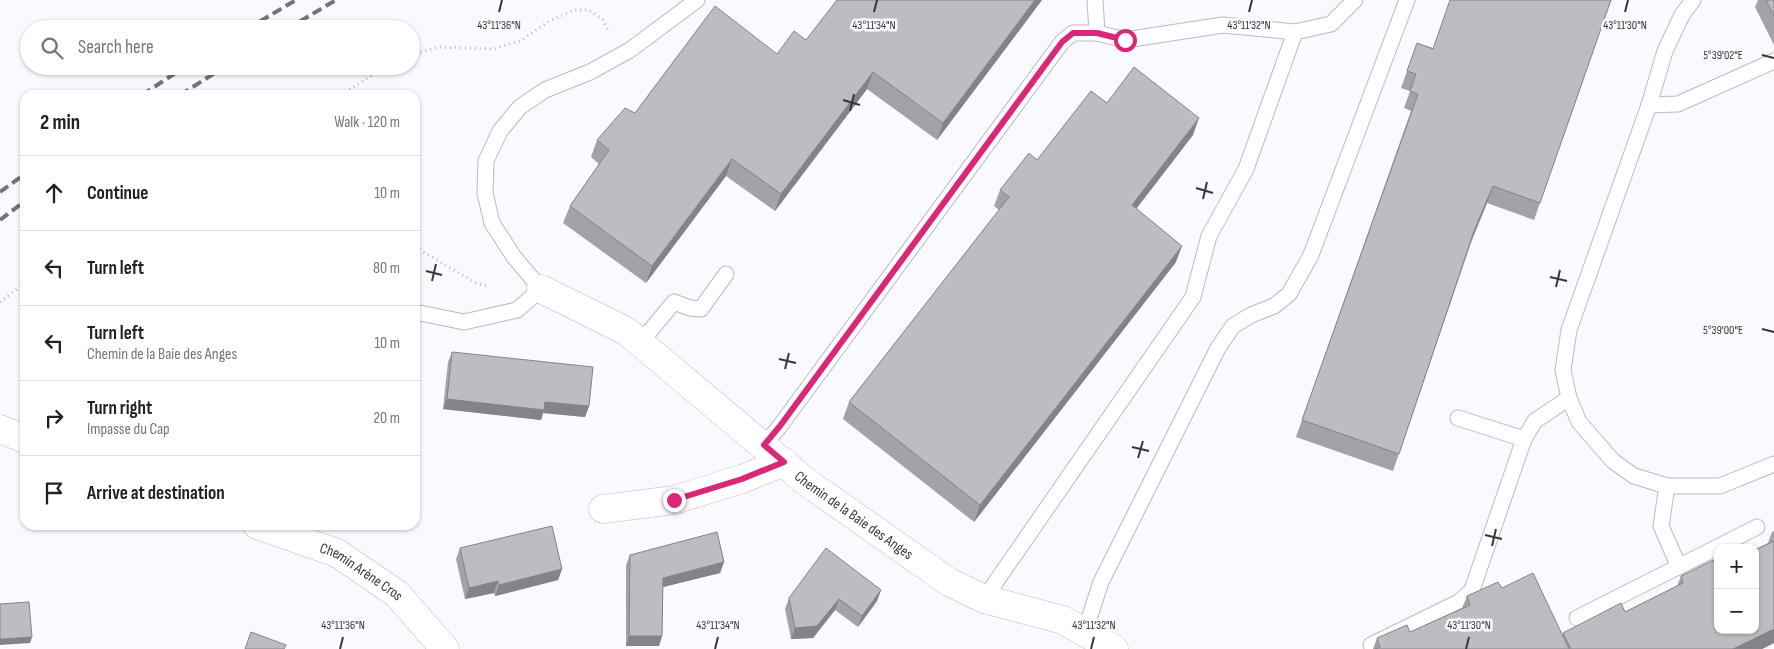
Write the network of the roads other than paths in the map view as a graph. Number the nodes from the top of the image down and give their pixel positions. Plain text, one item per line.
1 (697, 0) edge
2 (1095, 0) edge
3 (1355, 0) edge
4 (1407, 0) edge
5 (1693, 0) edge
6 (1295, 32) junction
7 (1097, 33) junction
8 (1774, 61) edge
9 (1649, 105) junction
10 (726, 274) dead end
11 (533, 280) junction
12 (420, 313) edge
13 (640, 343) junction
14 (1569, 398) junction
15 (1458, 418) dead end
16 (0, 429) edge
17 (20, 437) edge
18 (1524, 439) junction
19 (774, 454) junction
20 (1774, 464) edge
21 (1667, 486) junction
22 (603, 509) dead end
23 (1757, 527) dead end
24 (272, 530) edge
25 (1679, 567) junction
26 (984, 599) junction
27 (1578, 618) dead end
28 (1085, 631) junction
29 (1371, 645) dead end
30 (445, 649) edge
31 (1114, 649) edge

1 - 11 lane
2 - 7 lane
3 - 6 lane
4 - 28 lane
5 - 9 lane
6 - 7 lane
6 - 26 lane
7 - 19 lane
8 - 9 lane
9 - 14 lane
10 - 13 lane
11 - 12 lane
11 - 13 street, Chemin de la Baie des Anges
13 - 19 street, Chemin de la Baie des Anges
14 - 18 lane
14 - 21 lane
15 - 18 lane
16 - 17 street
18 - 29 lane
19 - 22 street
19 - 26 street, Chemin de la Baie des Anges
20 - 21 lane
21 - 25 lane
23 - 25 lane
24 - 30 street, Chemin Arène Cros
25 - 27 lane
26 - 28 street, Chemin de la Baie des Anges
28 - 31 street, Chemin de la Baie des Anges

